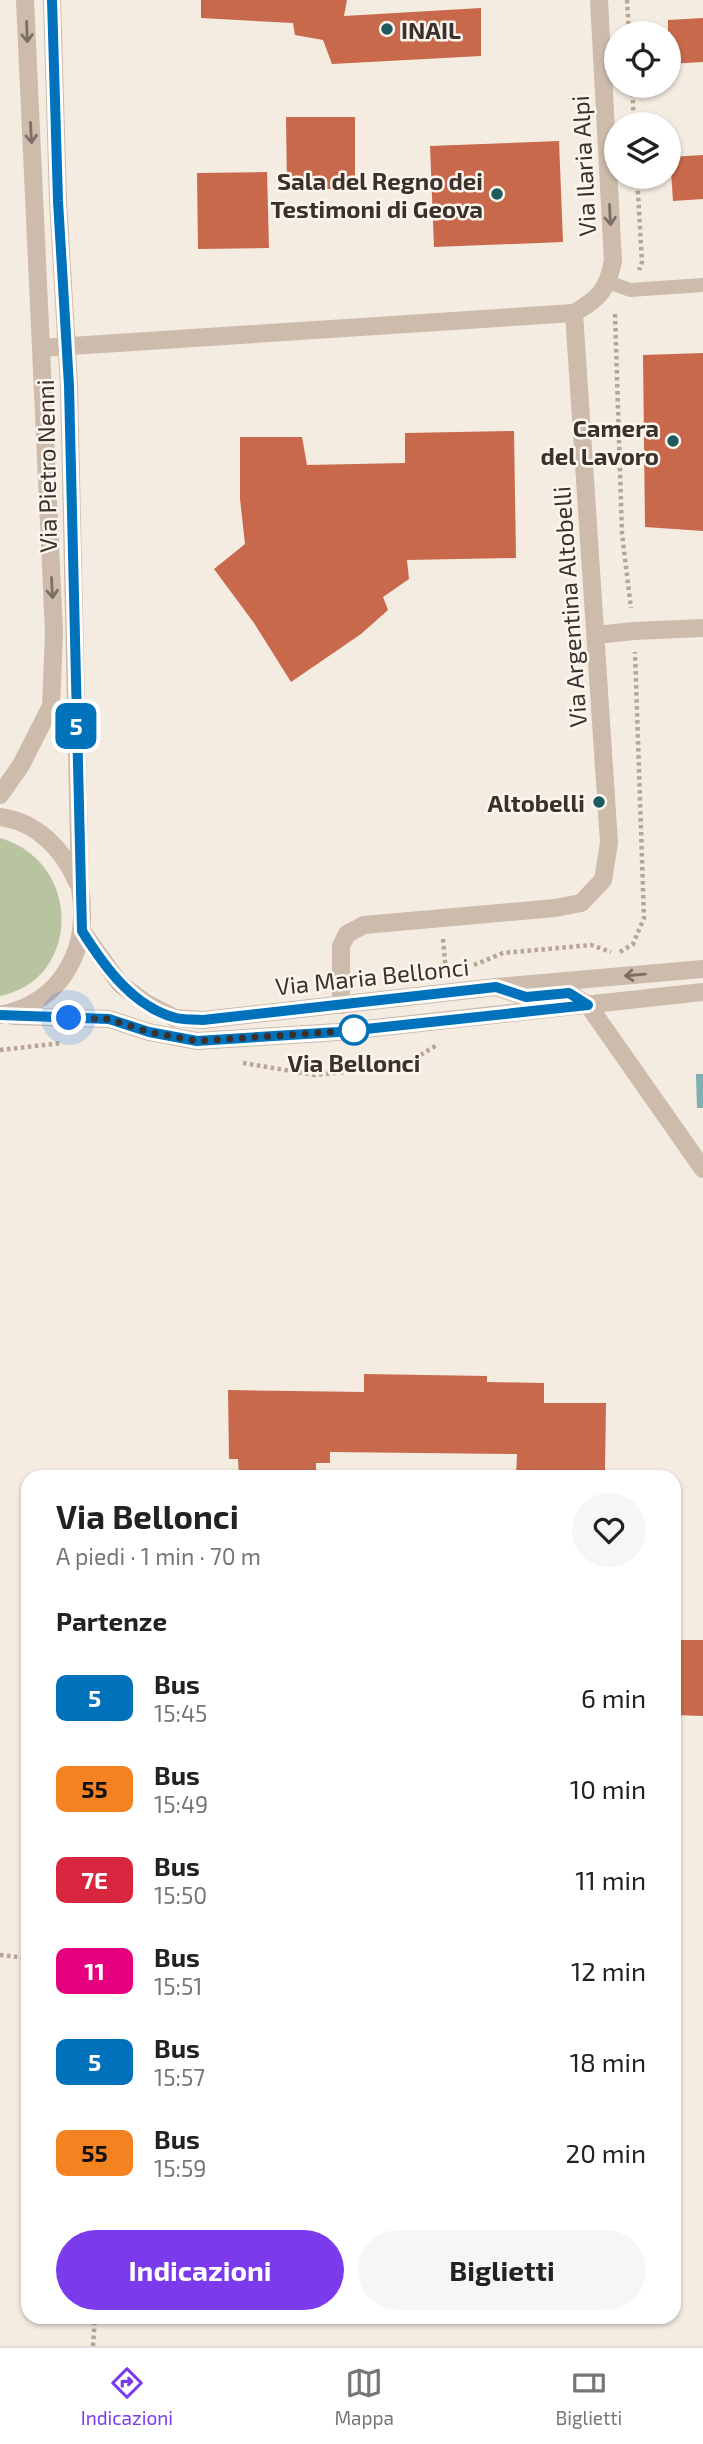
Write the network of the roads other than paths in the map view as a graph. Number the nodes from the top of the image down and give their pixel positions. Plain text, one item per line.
1 (25, 0) edge
2 (52, 0) edge
3 (599, 0) edge
4 (608, 282) junction
5 (703, 285) edge
6 (574, 313) junction
7 (67, 346) junction
8 (41, 348) junction
9 (703, 628) edge
10 (596, 635) junction
11 (0, 794) edge
12 (0, 817) edge
13 (80, 888) junction
14 (82, 931) junction
15 (703, 969) edge
16 (496, 987) junction
17 (703, 992) edge
18 (341, 1005) junction
19 (588, 1005) junction
20 (1, 1015) edge
21 (703, 1169) edge

1 -> 8 street, Via Pietro Nenni
2 - 7 street, Via Pietro Nenni
3 -> 4 street, Via Ilaria Alpi
4 - 5 lane
4 - 6 street
6 - 7 street
6 - 10 street, Via Argentina Altobelli
7 - 8 street
7 - 13 street, Via Pietro Nenni
8 -> 11 street, Via Pietro Nenni
9 - 10 street
10 - 18 street, Via Argentina Altobelli
12 - 13 street
13 - 14 street, Via Pietro Nenni
14 - 18 street, Via Maria Bellonci
14 - 20 street, Via Pietro Nenni
15 -> 16 street, Via Maria Bellonci
16 - 18 street, Via Maria Bellonci
16 - 19 street
17 - 19 street, Via Maria Bellonci
19 - 20 street, Via Maria Bellonci
19 - 21 street

